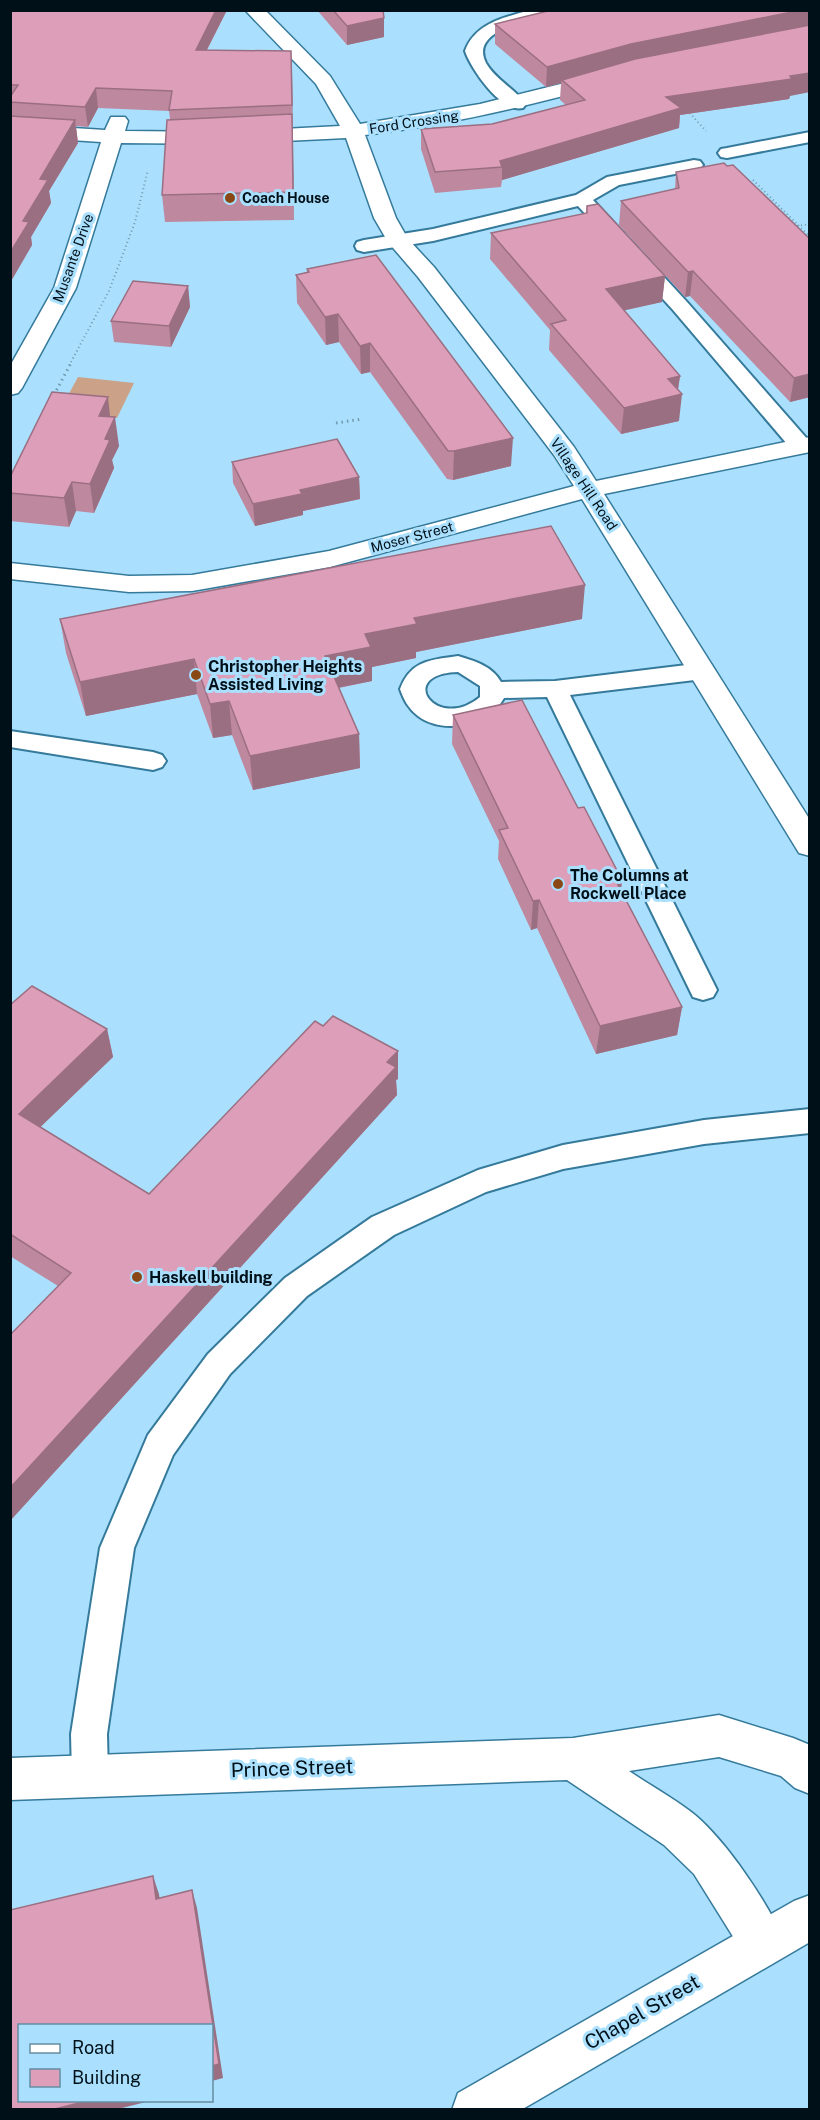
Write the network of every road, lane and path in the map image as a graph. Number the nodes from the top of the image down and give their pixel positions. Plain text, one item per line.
1 (254, 10) edge
2 (554, 10) edge
3 (619, 75) edge
4 (517, 104) junction
5 (115, 129) junction
6 (10, 130) edge
7 (354, 131) junction
8 (810, 137) edge
9 (727, 153) dead end
10 (694, 165) dead end
11 (582, 199) junction
12 (810, 224) edge
13 (797, 226) edge
14 (399, 242) junction
15 (363, 246) dead end
16 (10, 388) edge
17 (362, 418) dead end
18 (336, 423) dead end
19 (805, 445) edge
20 (588, 490) junction
21 (10, 571) edge
22 (703, 671) junction
23 (555, 689) junction
24 (493, 690) dead end
25 (10, 739) edge
26 (153, 761) dead end
27 (810, 845) edge
28 (703, 990) dead end
29 (810, 1120) edge
30 (573, 1759) junction
31 (810, 1773) edge
32 (90, 1775) junction
33 (10, 1779) edge
34 (810, 1917) edge
35 (764, 1943) junction
36 (475, 2109) edge

1 - 7 street, Village Hill Road
2 - 4 lane
3 - 4 street, Ford Crossing
4 - 7 street, Ford Crossing
5 - 6 street, Ford Crossing
5 - 7 street, Ford Crossing
5 - 16 street, Musante Drive
7 - 14 street, Village Hill Road
8 - 9 lane
10 - 11 lane
11 - 14 lane
11 - 19 lane
12 - 13 path
14 - 15 lane
14 - 20 street, Village Hill Road
17 - 18 path
19 - 20 street, Moser Street
20 - 21 street, Moser Street
20 - 22 street, Village Hill Road
22 - 23 lane
22 - 27 street, Village Hill Road
23 - 24 lane
23 - 28 lane
25 - 26 lane
29 - 32 lane
30 - 31 street, Prince Street
30 - 32 street, Prince Street
30 - 35 street
32 - 33 street, Prince Street
34 - 35 street, Chapel Street
35 - 36 street, Chapel Street

